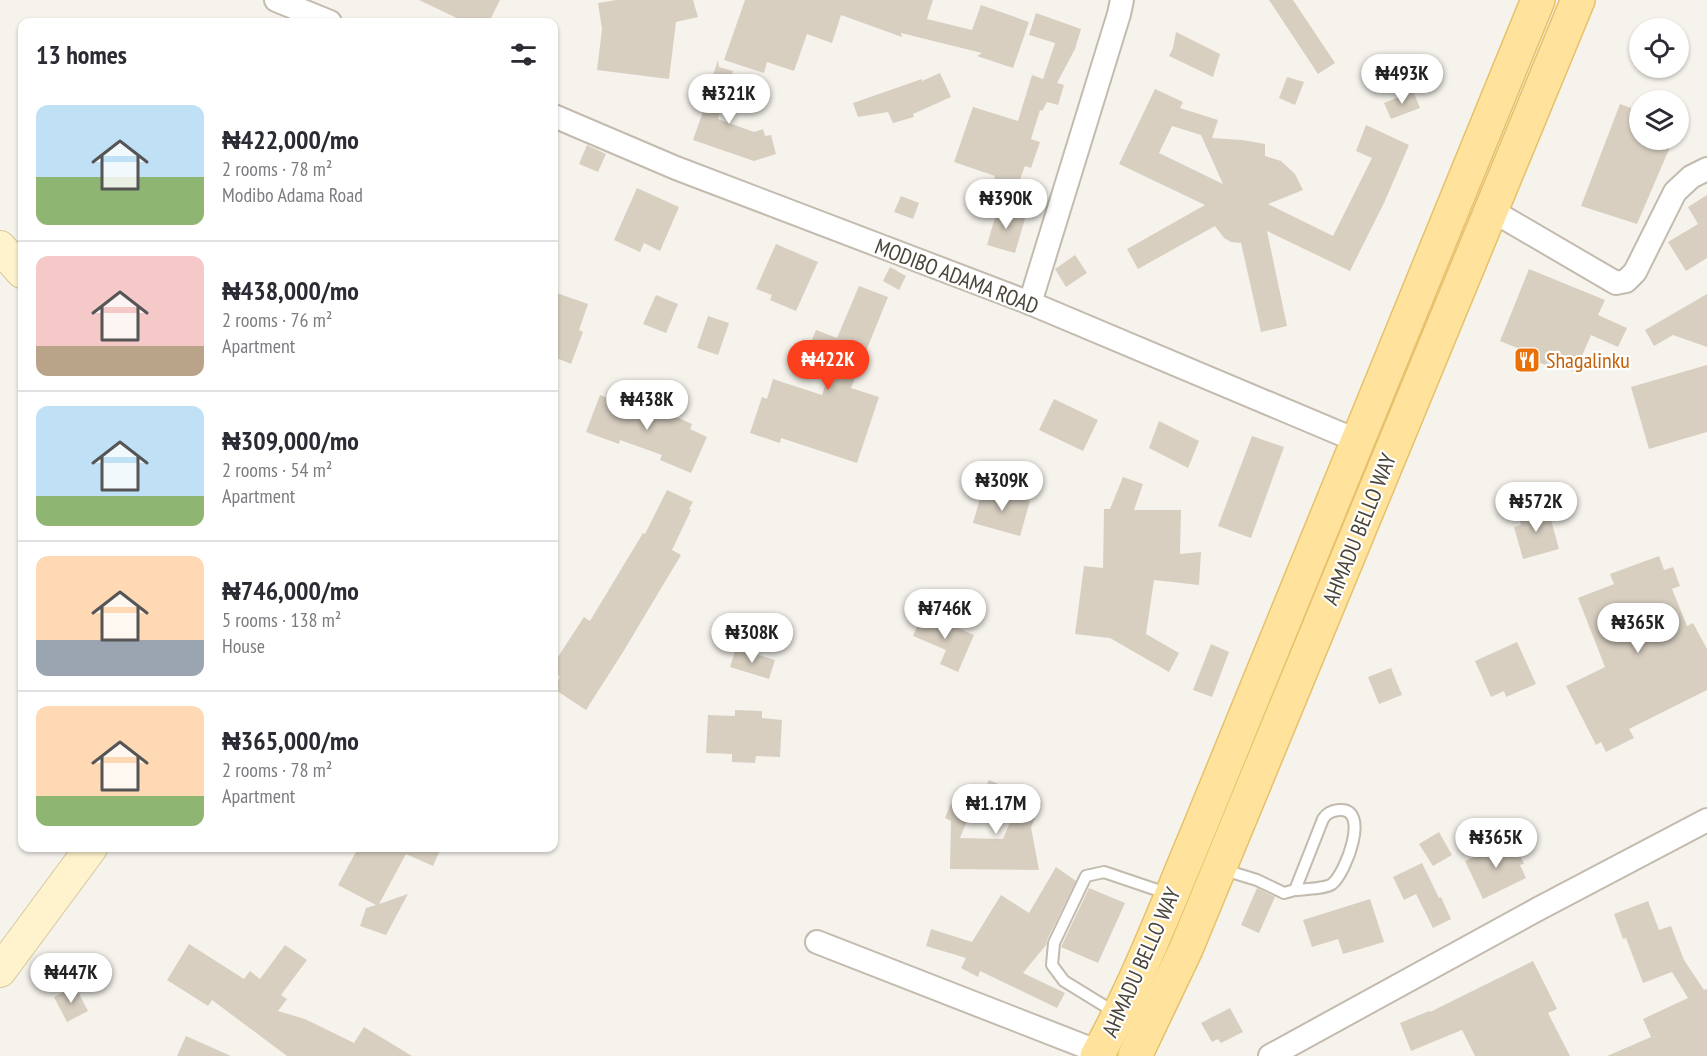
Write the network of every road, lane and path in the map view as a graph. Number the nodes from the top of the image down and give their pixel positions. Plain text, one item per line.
1 (276, 0) edge
2 (1122, 0) edge
3 (1538, 0) edge
4 (1578, 0) edge
5 (320, 18) edge
6 (558, 119) edge
7 (1707, 169) edge
8 (1491, 210) junction
9 (0, 247) edge
10 (18, 267) edge
11 (1030, 303) junction
12 (1358, 441) junction
13 (1707, 820) edge
14 (90, 852) edge
15 (1218, 868) junction
16 (1295, 890) junction
17 (1172, 895) junction
18 (817, 942) dead end
19 (0, 970) edge
20 (1119, 1015) junction
21 (1098, 1054) edge
22 (1135, 1056) edge
23 (1270, 1056) edge

1 - 5 street
2 - 11 street
3 - 12 main road, AHMADU BELLO WAY
4 - 8 main road, AHMADU BELLO WAY
6 - 11 street, MODIBO ADAMA ROAD
7 - 8 street
8 - 15 main road, AHMADU BELLO WAY
9 - 10 main road
11 - 12 street, MODIBO ADAMA ROAD
12 - 17 main road, AHMADU BELLO WAY
13 - 23 street
14 - 19 main road
15 - 16 lane
15 - 22 main road, AHMADU BELLO WAY
16 - 16 lane
17 - 20 main road, AHMADU BELLO WAY
17 - 20 lane
18 - 21 street
20 - 21 main road, AHMADU BELLO WAY

